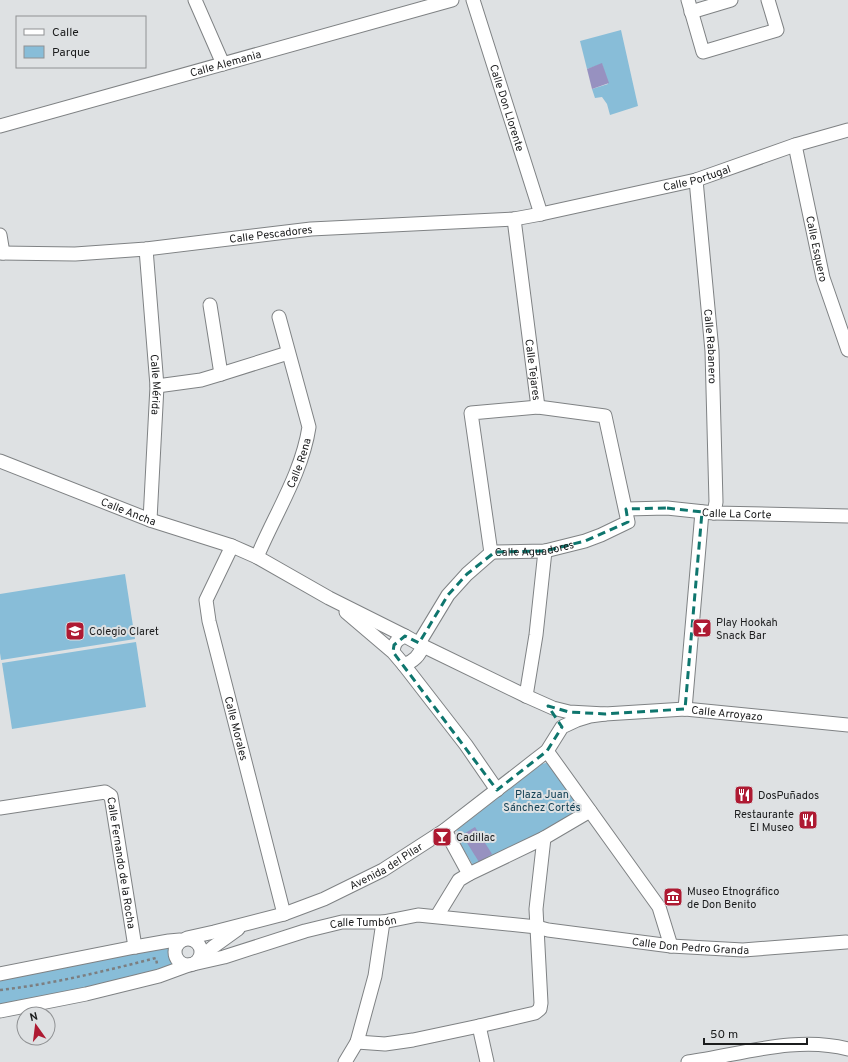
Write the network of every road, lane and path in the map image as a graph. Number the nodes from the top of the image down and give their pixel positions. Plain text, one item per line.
1 (195, 0) edge
2 (452, 0) edge
3 (473, 0) edge
4 (731, 0) edge
5 (768, 0) edge
6 (690, 6) edge
7 (223, 64) junction
8 (0, 126) edge
9 (848, 130) edge
10 (795, 145) junction
11 (696, 180) junction
12 (541, 214) junction
13 (514, 219) junction
14 (0, 235) edge
15 (146, 249) junction
16 (2, 253) edge
17 (210, 305) dead end
18 (278, 317) dead end
19 (848, 350) edge
20 (288, 352) junction
21 (221, 374) junction
22 (157, 386) junction
23 (538, 407) junction
24 (0, 461) edge
25 (626, 509) junction
26 (708, 513) junction
27 (848, 516) edge
28 (150, 520) junction
29 (232, 546) junction
30 (545, 551) junction
31 (491, 554) junction
32 (258, 557) junction
33 (329, 598) junction
34 (405, 636) junction
35 (421, 645) junction
36 (393, 652) junction
37 (404, 665) junction
38 (526, 696) junction
39 (553, 708) junction
40 (685, 709) junction
41 (605, 714) junction
42 (848, 725) edge
43 (562, 728) junction
44 (547, 751) junction
45 (497, 790) junction
46 (0, 808) edge
47 (590, 811) junction
48 (445, 830) junction
49 (544, 838) junction
50 (469, 874) junction
51 (284, 914) junction
52 (437, 916) junction
53 (383, 922) junction
54 (244, 924) junction
55 (537, 927) junction
56 (183, 939) junction
57 (847, 945) edge
58 (671, 946) junction
59 (135, 947) junction
60 (194, 963) junction
61 (0, 974) edge
62 (159, 976) junction
63 (0, 990) edge
64 (0, 1010) edge
65 (479, 1026) junction
66 (357, 1042) junction
67 (848, 1049) edge
68 (345, 1062) edge
69 (486, 1062) edge
70 (688, 1062) edge

1 - 7 street
2 - 7 street, Calle Alemania
3 - 12 street, Calle Don Llorente
4 - 6 street
5 - 6 street
7 - 8 street, Calle Alemania
9 - 10 street, Calle Portugal
10 - 11 street, Calle Portugal
10 - 19 street, Calle Esquero
11 - 12 street, Calle Portugal
11 - 26 street, Calle Rabanero
12 - 13 street, Calle Pescadores
13 - 15 street, Calle Pescadores
13 - 23 street, Calle Tejares
14 - 16 street
15 - 16 street, Calle Pescadores
15 - 22 street, Calle Mérida
17 - 21 street
18 - 20 street, Calle Rena
20 - 21 street
20 - 32 street, Calle Rena
21 - 22 street
22 - 28 street, Calle Mérida
23 - 25 street, Calle Tejares
23 - 31 street
24 - 28 street, Calle Ancha
25 - 26 street, Calle La Corte
25 - 30 street, Calle Aguadores
26 - 27 street, Calle La Corte
26 - 40 street, Calle Rabanero
28 - 29 street, Calle Ancha
29 - 32 street, Calle Ancha
29 - 51 street, Calle Morales
30 - 31 street, Calle Aguadores
30 - 38 street
31 - 35 street, Calle Aguadores
32 - 33 street, Calle Ancha
33 - 34 street
33 - 36 street
34 - 35 street
34 - 36 street
35 - 37 street
35 - 38 street, Calle Arroyazo
36 - 37 street
37 - 45 street
38 - 39 street, Calle Arroyazo
39 - 41 street, Calle Arroyazo
39 - 43 street
40 - 41 street, Calle Arroyazo
40 - 42 street, Calle Arroyazo
41 - 43 street, Calle Arroyazo
43 - 44 street, Avenida del Pilar
44 - 45 street, Avenida del Pilar
44 - 47 street
45 - 48 street, Avenida del Pilar
46 - 59 street, Calle Fernando de la Rocha
47 - 49 street
47 - 58 street
48 - 50 street
48 - 51 street, Avenida del Pilar
49 - 50 street
49 - 55 street
50 - 52 street
51 - 54 street, Avenida del Pilar
52 - 53 street, Calle Tumbón
52 - 55 street, Calle Tumbón
53 - 60 street, Calle Tumbón
53 - 66 street
54 - 56 street, Avenida del Pilar
54 - 60 street, Avenida del Pilar
55 - 58 street, Calle Don Pedro Granda
55 - 65 street
56 - 59 street, Avenida del Pilar
56 - 60 street
56 - 60 street
57 - 58 street, Calle Don Pedro Granda
59 - 61 street, Avenida del Pilar
60 - 62 street, Avenida del Pilar
62 - 63 path
62 - 64 street, Avenida del Pilar
65 - 66 street
65 - 69 street
66 - 68 street
67 - 70 street

